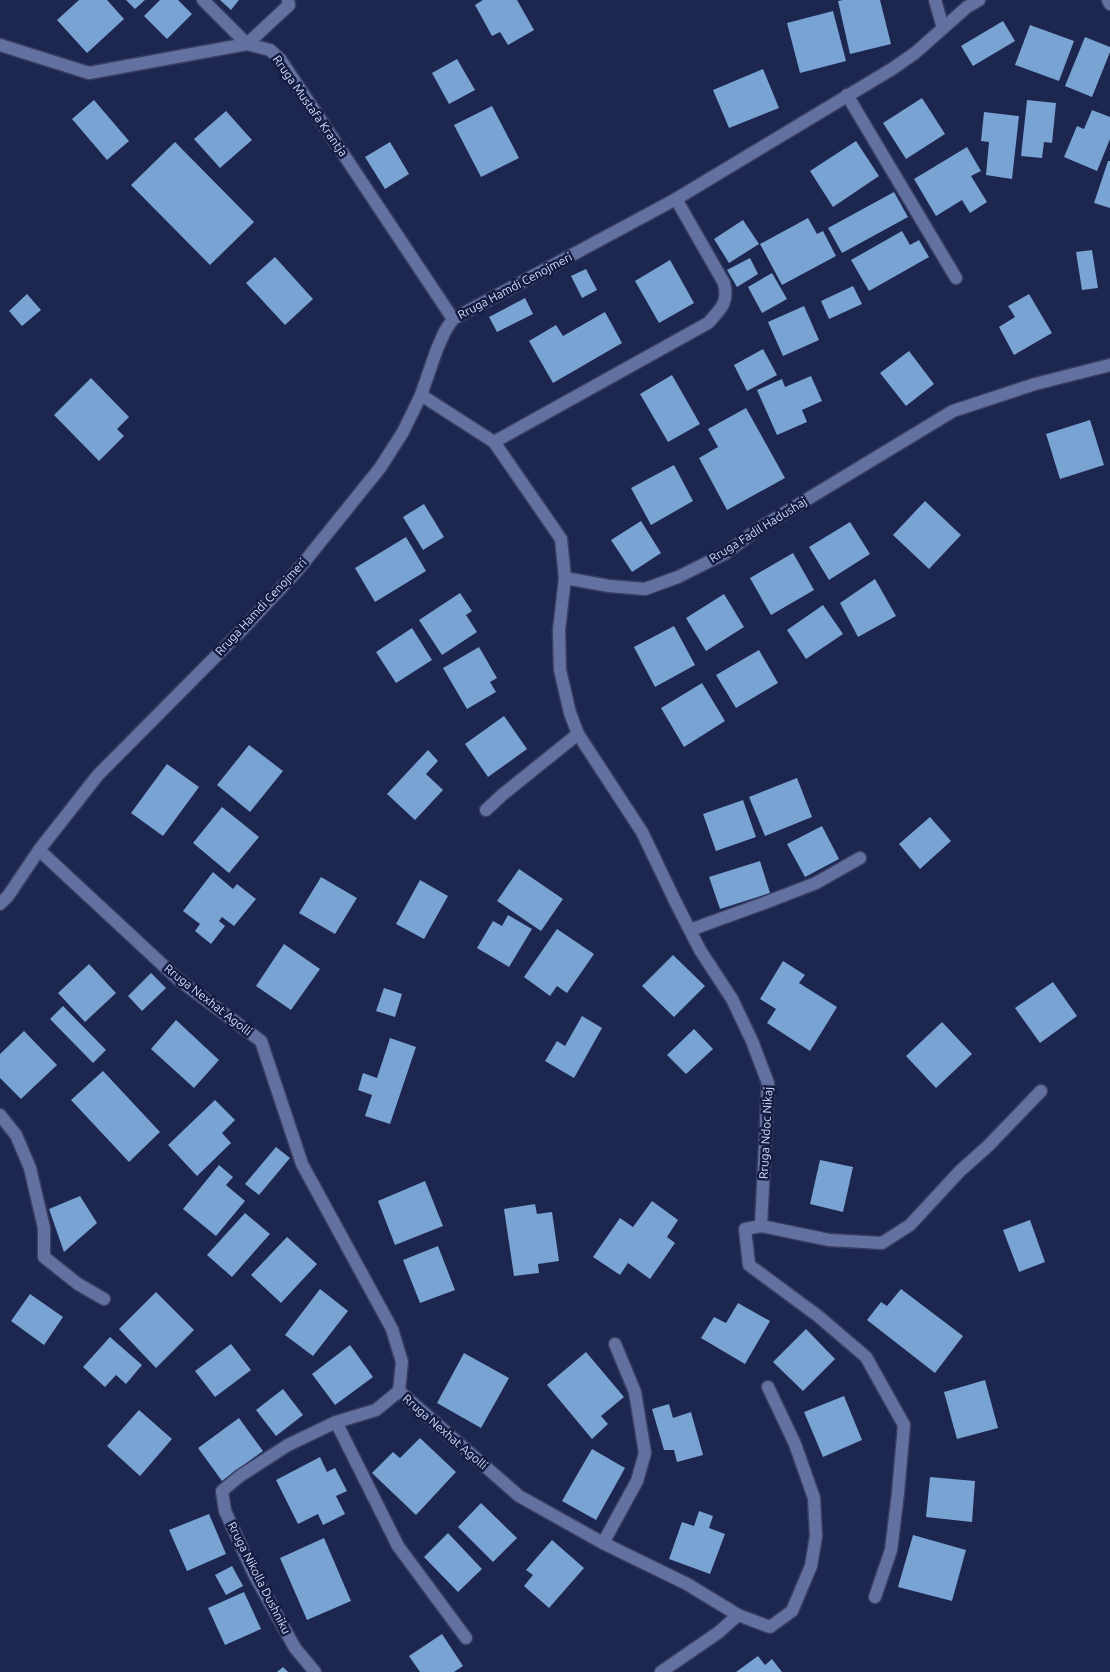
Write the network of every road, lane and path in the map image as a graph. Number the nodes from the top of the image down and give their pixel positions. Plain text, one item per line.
1 (202, 0) edge
2 (288, 0) edge
3 (935, 0) edge
4 (979, 0) edge
5 (1108, 0) edge
6 (1110, 4) edge
7 (942, 28) junction
8 (247, 44) junction
9 (0, 45) edge
10 (847, 96) junction
11 (676, 199) junction
12 (956, 278) dead end
13 (453, 320) junction
14 (1110, 364) edge
15 (421, 395) junction
16 (494, 442) junction
17 (565, 578) junction
18 (578, 734) junction
19 (486, 810) dead end
20 (39, 850) junction
21 (860, 858) dead end
22 (0, 904) edge
23 (690, 930) junction
24 (1041, 1091) dead end
25 (0, 1114) edge
26 (761, 1226) junction
27 (104, 1299) dead end
28 (615, 1344) dead end
29 (768, 1388) dead end
30 (399, 1391) junction
31 (336, 1422) junction
32 (603, 1543) junction
33 (875, 1597) dead end
34 (738, 1615) junction
35 (466, 1638) dead end
36 (315, 1672) edge
37 (661, 1672) edge

1 - 8 street
2 - 8 street
3 - 7 street
4 - 7 street, Rruga Hamdi Cenojmeri
5 - 6 street
7 - 10 street, Rruga Hamdi Cenojmeri
8 - 9 street, Rruga Mustafa Krantja
8 - 13 street, Rruga Mustafa Krantja
10 - 11 street, Rruga Hamdi Cenojmeri
10 - 12 street
11 - 13 street, Rruga Hamdi Cenojmeri
11 - 16 street
13 - 15 street, Rruga Hamdi Cenojmeri
14 - 17 street, Rruga Fadil Hadushaj
15 - 16 street
15 - 20 street, Rruga Hamdi Cenojmeri
16 - 17 street
17 - 18 street, Rruga Ndoc Nikaj
18 - 19 street
18 - 23 street, Rruga Ndoc Nikaj
20 - 22 street, Rruga Hamdi Cenojmeri
20 - 30 street, Rruga Nexhat Agolli
21 - 23 street
23 - 26 street, Rruga Ndoc Nikaj
24 - 26 street
25 - 27 street
26 - 33 street
28 - 32 street
29 - 34 street, Rruga Nexhat Agolli
30 - 31 street
30 - 32 street, Rruga Nexhat Agolli
31 - 35 street
31 - 36 street, Rruga Nikolla Dushniku
32 - 34 street, Rruga Nexhat Agolli
34 - 37 street

